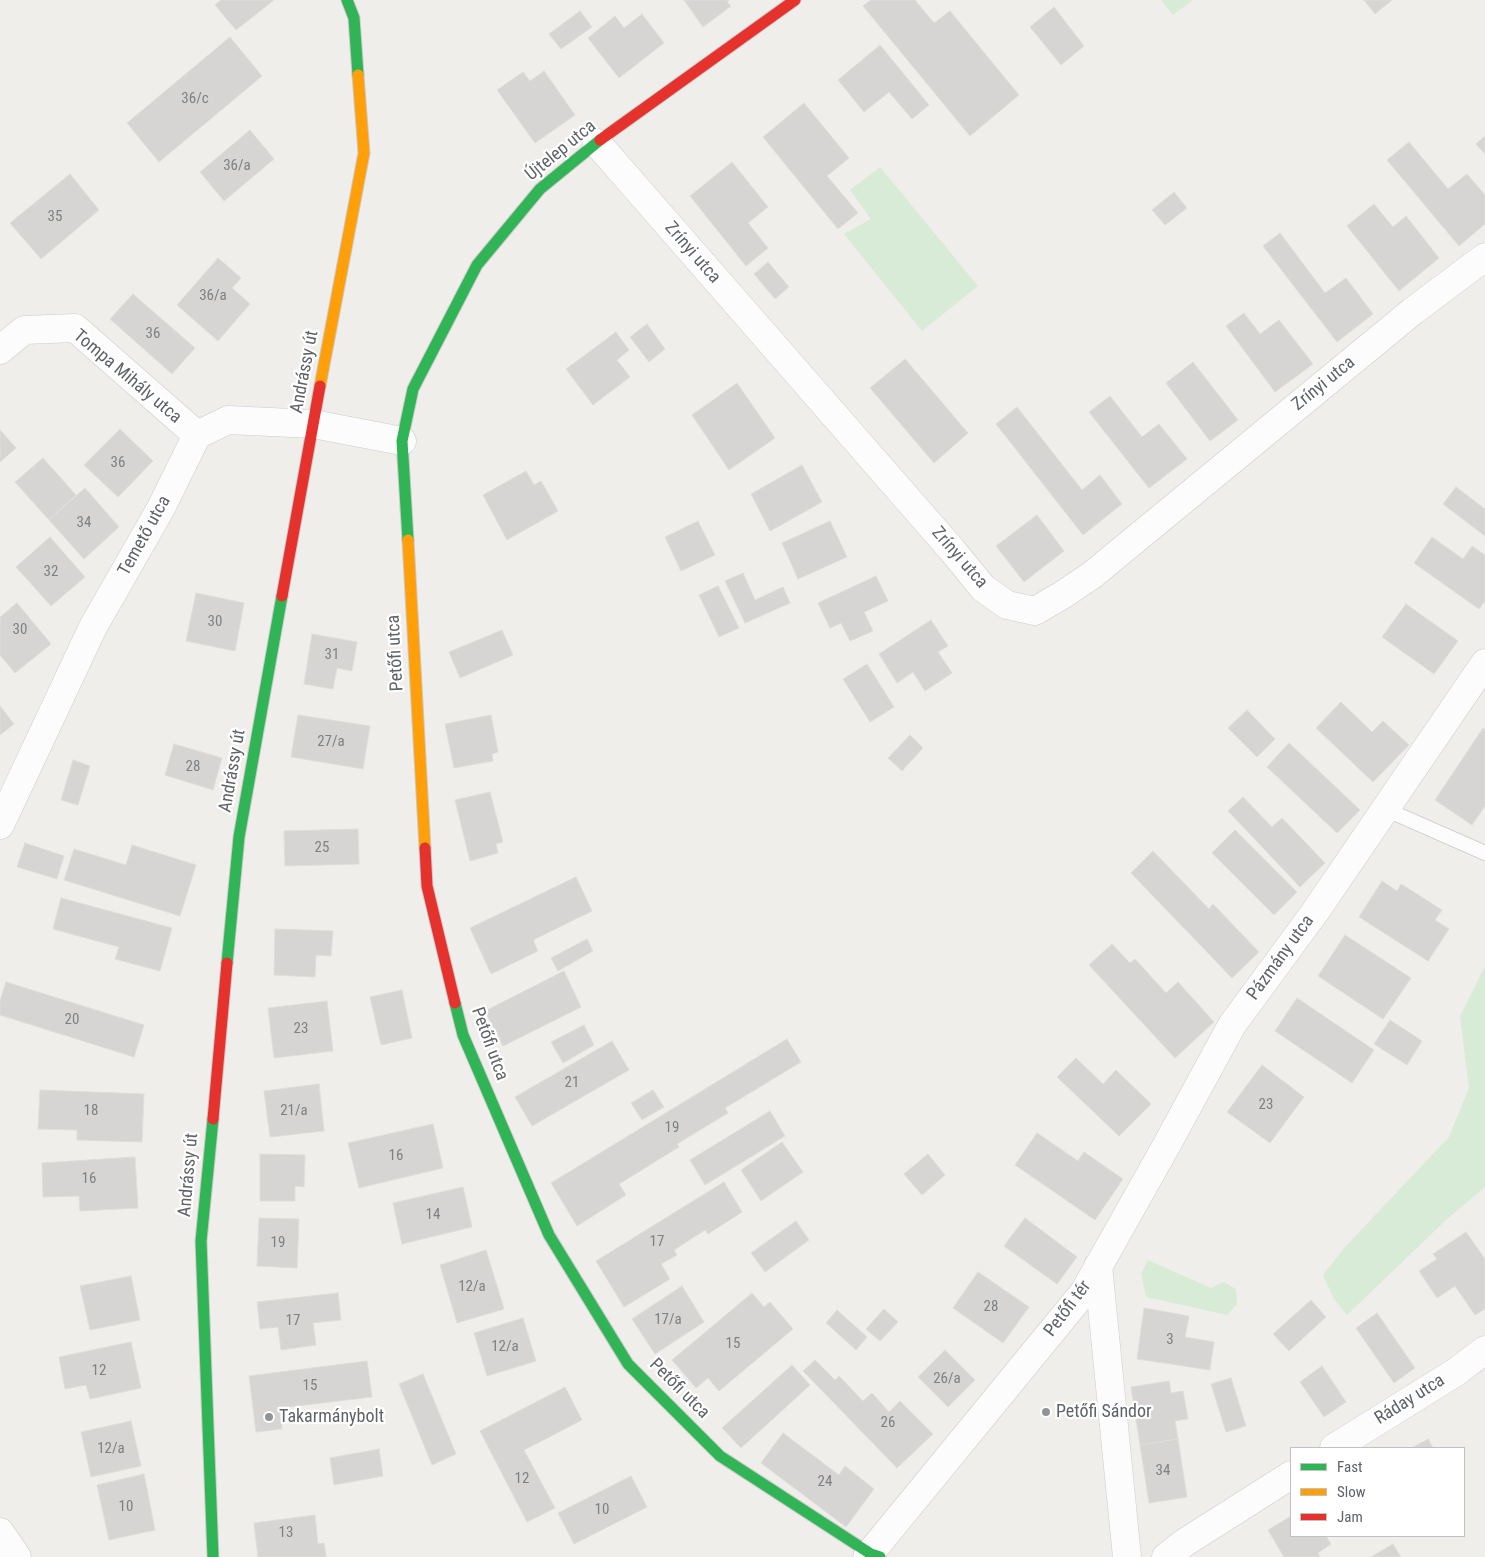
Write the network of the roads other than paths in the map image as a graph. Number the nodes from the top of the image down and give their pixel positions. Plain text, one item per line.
1 (347, 0) edge
2 (796, 0) edge
3 (597, 143) junction
4 (1485, 257) edge
5 (0, 350) edge
6 (413, 388) joint
7 (313, 424) junction
8 (197, 435) junction
9 (402, 441) junction
10 (1485, 663) edge
11 (1385, 809) junction
12 (0, 825) edge
13 (1485, 853) edge
14 (1098, 1266) junction
15 (1485, 1350) edge
16 (1336, 1447) edge
17 (1290, 1476) edge
18 (0, 1532) edge
19 (872, 1556) edge
20 (17, 1557) edge
21 (213, 1557) edge
22 (1127, 1557) edge
23 (1166, 1557) edge

1 - 7 street, Andrássy út
2 - 3 street, Újtelep utca
3 - 4 street, Zrínyi utca
3 - 6 street, Újtelep utca
5 - 8 street, Tompa Mihály utca
6 - 9 street, Petőfi utca
7 - 8 street
7 - 9 street
7 - 21 street, Andrássy út
8 - 12 street, Temető utca
9 - 19 street, Petőfi utca
10 - 11 street, Pázmány utca
11 - 13 lane
11 - 14 street, Pázmány utca
14 - 19 street, Petőfi tér
14 - 22 street, Petőfi tér
15 - 16 street, Ráday utca
17 - 23 street
18 - 20 street

